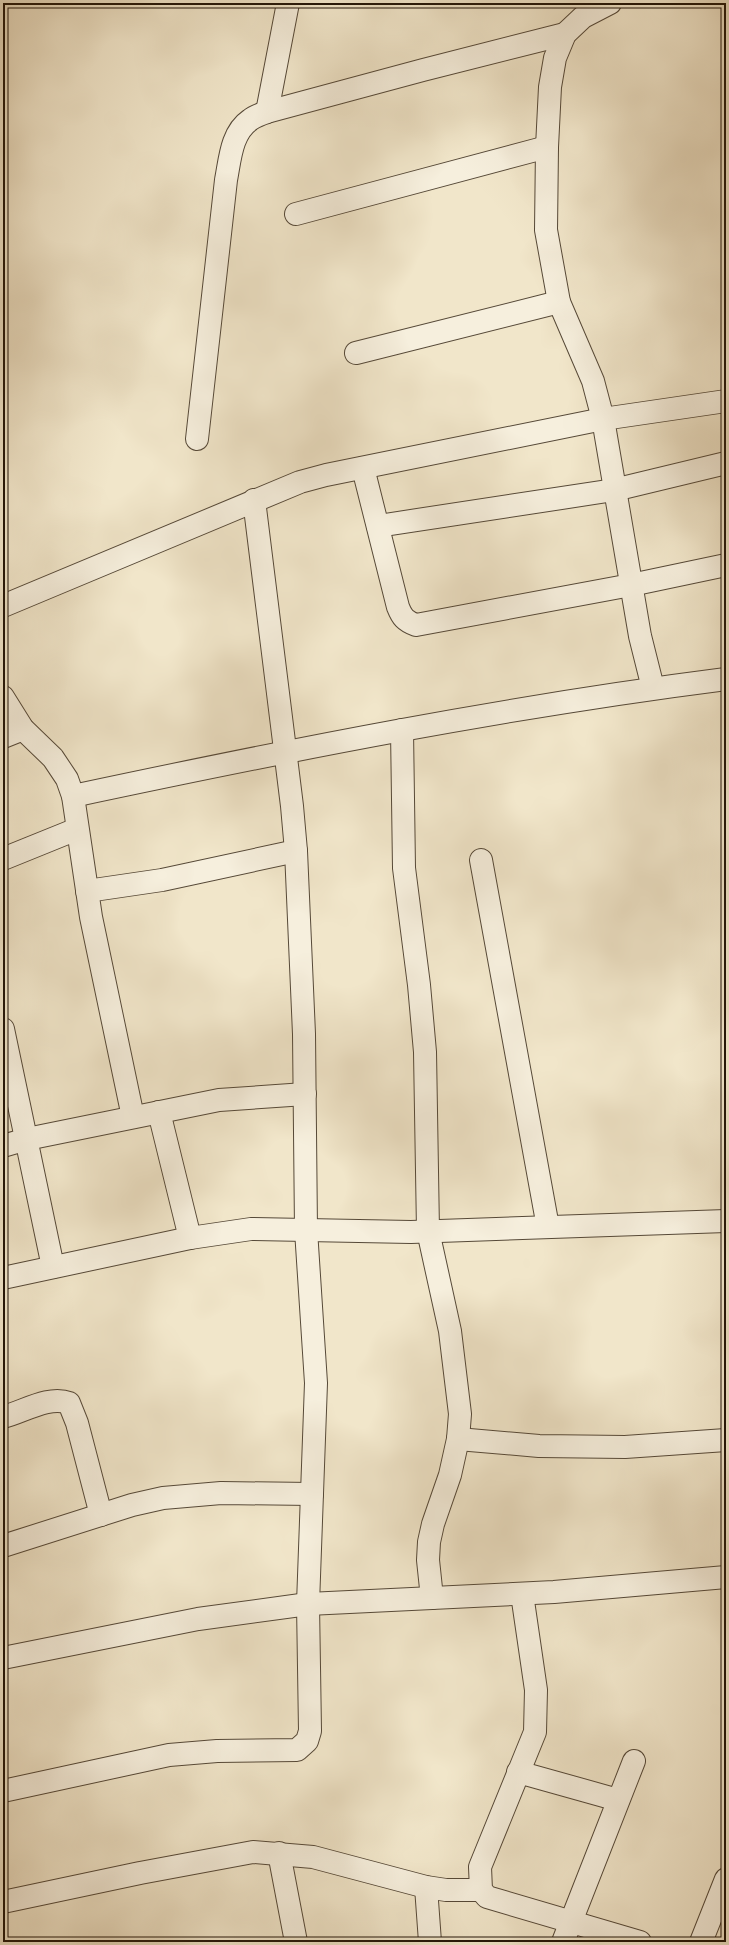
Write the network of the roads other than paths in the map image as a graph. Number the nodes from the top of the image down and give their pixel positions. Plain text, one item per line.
1 (288, 3) edge
2 (610, 3) edge
3 (565, 34) junction
4 (267, 112) junction
5 (547, 147) junction
6 (296, 214) dead end
7 (559, 302) junction
8 (356, 353) dead end
9 (726, 401) edge
10 (603, 420) junction
11 (197, 439) dead end
12 (726, 463) edge
13 (363, 468) junction
14 (614, 490) junction
15 (254, 500) junction
16 (378, 526) junction
17 (726, 565) edge
18 (632, 585) junction
19 (3, 606) edge
20 (726, 679) edge
21 (654, 688) junction
22 (3, 697) edge
23 (23, 728) junction
24 (402, 730) junction
25 (3, 737) edge
26 (285, 751) junction
27 (73, 796) junction
28 (77, 828) junction
29 (296, 851) junction
30 (3, 859) edge
31 (481, 860) dead end
32 (87, 891) junction
33 (3, 1029) edge
34 (305, 1094) junction
35 (159, 1112) junction
36 (133, 1117) junction
37 (27, 1140) junction
38 (3, 1146) edge
39 (726, 1221) edge
40 (548, 1227) junction
41 (306, 1230) junction
42 (428, 1231) junction
43 (190, 1238) junction
44 (53, 1267) junction
45 (3, 1278) edge
46 (3, 1417) edge
47 (458, 1439) junction
48 (726, 1440) edge
49 (312, 1494) junction
50 (101, 1515) junction
51 (3, 1546) edge
52 (726, 1577) edge
53 (522, 1594) junction
54 (432, 1598) junction
55 (308, 1604) junction
56 (3, 1658) edge
57 (634, 1761) dead end
58 (518, 1772) junction
59 (3, 1791) edge
60 (618, 1800) junction
61 (279, 1854) junction
62 (726, 1878) edge
63 (426, 1887) junction
64 (480, 1890) junction
65 (3, 1902) edge
66 (718, 1920) edge
67 (569, 1922) junction
68 (296, 1942) edge
69 (430, 1942) edge
70 (562, 1942) edge
71 (640, 1942) edge
72 (701, 1942) edge

1 - 4 street
2 - 3 street
3 - 4 street
3 - 5 street
4 - 11 street
5 - 6 street
5 - 7 street
7 - 8 street
7 - 10 street
9 - 10 street
10 - 13 street
10 - 14 street
12 - 14 street
13 - 15 street
13 - 16 street
14 - 16 street
14 - 18 street
15 - 19 street
15 - 26 street
16 - 18 street
17 - 18 street
18 - 21 street
20 - 21 street
21 - 24 street
22 - 23 street
23 - 25 street
23 - 27 street
24 - 26 street
24 - 42 street
26 - 27 street
26 - 29 street
27 - 28 street
28 - 30 street
28 - 32 street
29 - 32 street
29 - 34 street
31 - 40 street
32 - 36 street
33 - 37 street
34 - 35 street
34 - 41 street
35 - 36 street
35 - 43 street
36 - 37 street
37 - 38 street
37 - 44 street
39 - 40 street
40 - 42 street
41 - 42 street
41 - 43 street
41 - 49 street
42 - 47 street
43 - 44 street
44 - 45 street
46 - 50 street
47 - 48 street
47 - 54 street
49 - 50 street
49 - 55 street
50 - 51 street
52 - 53 street
53 - 54 street
53 - 58 street
54 - 55 street
55 - 56 street
55 - 59 street
57 - 60 street
58 - 60 street
58 - 64 street
60 - 67 street
61 - 63 street
61 - 65 street
61 - 68 street
62 - 66 street
63 - 64 street
63 - 69 street
64 - 67 street
66 - 72 street
67 - 70 street
67 - 71 street

